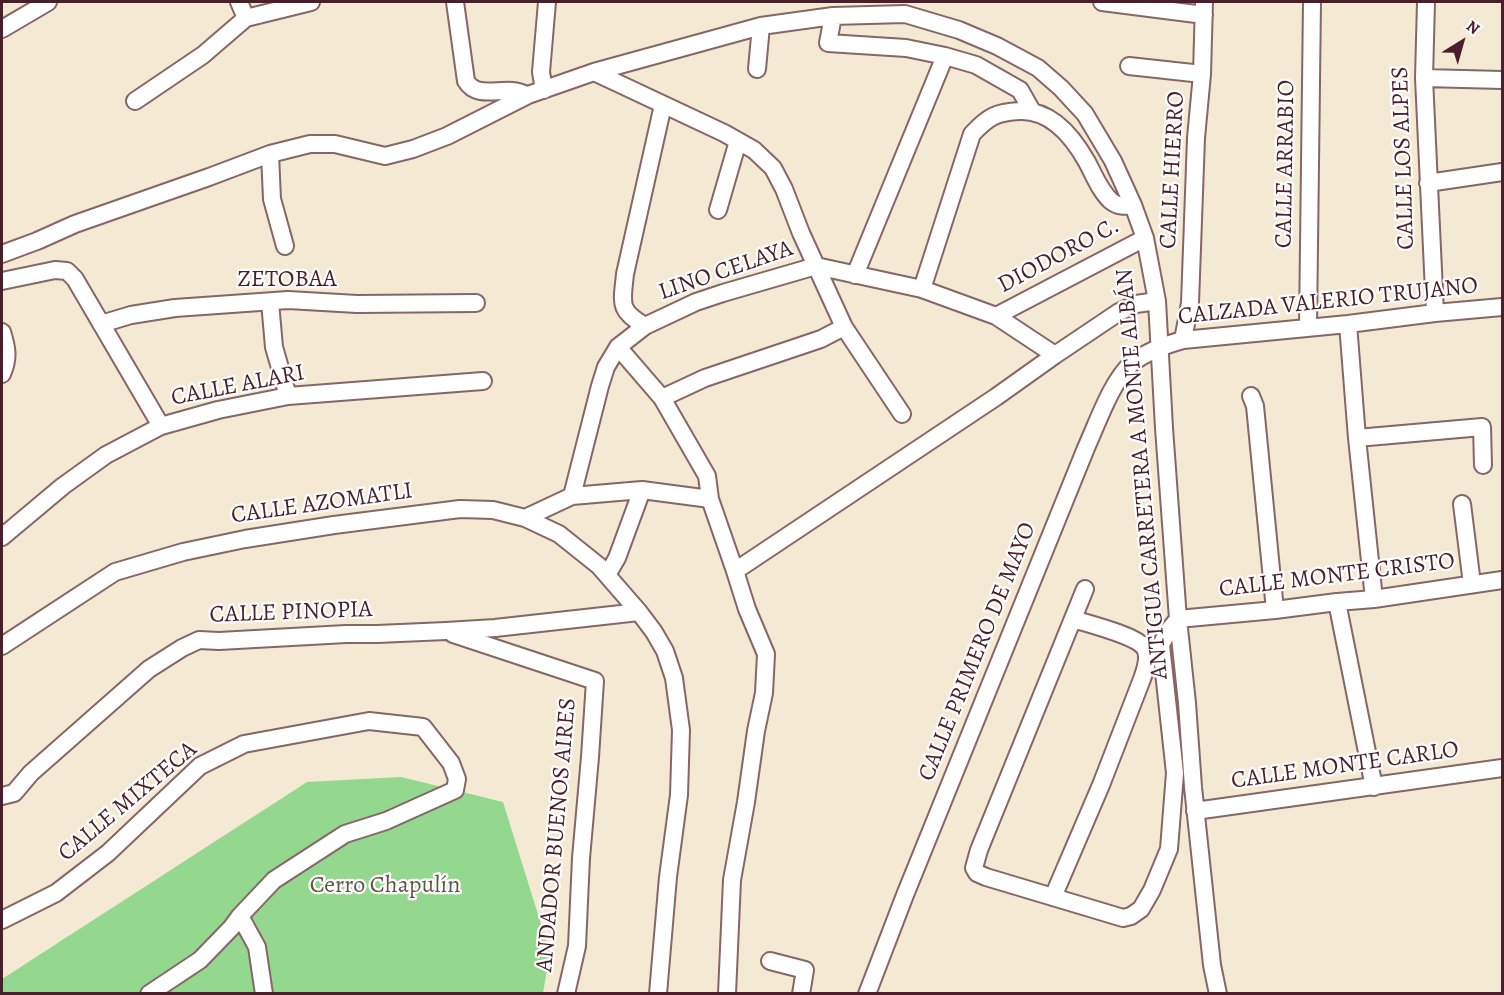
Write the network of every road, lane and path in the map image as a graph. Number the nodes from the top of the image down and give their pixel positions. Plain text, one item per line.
1 (48, 2) edge
2 (239, 2) edge
3 (311, 2) edge
4 (454, 2) edge
5 (547, 2) edge
6 (1102, 2) edge
7 (1312, 2) edge
8 (1426, 2) edge
9 (1204, 8) edge
10 (833, 16) junction
11 (246, 18) junction
12 (761, 26) junction
13 (2, 29) edge
14 (945, 56) junction
15 (1129, 66) dead end
16 (757, 69) dead end
17 (594, 72) junction
18 (1202, 74) junction
19 (1424, 78) junction
20 (1503, 80) edge
21 (544, 90) junction
22 (528, 95) junction
23 (135, 101) dead end
24 (663, 105) junction
25 (1032, 111) junction
26 (738, 141) junction
27 (270, 154) junction
28 (1503, 172) edge
29 (1428, 183) junction
30 (1133, 205) junction
31 (718, 210) dead end
32 (1145, 238) junction
33 (285, 246) dead end
34 (2, 254) edge
35 (816, 266) junction
36 (855, 275) junction
37 (2, 281) edge
38 (922, 289) junction
39 (270, 302) junction
40 (1157, 302) junction
41 (476, 303) dead end
42 (1503, 307) edge
43 (1435, 313) junction
44 (996, 316) junction
45 (101, 324) junction
46 (1348, 324) junction
47 (645, 326) junction
48 (844, 327) junction
49 (1308, 327) junction
50 (2, 332) edge
51 (1183, 340) junction
52 (618, 346) junction
53 (1159, 347) junction
54 (1055, 355) junction
55 (2, 374) edge
56 (483, 381) dead end
57 (288, 396) junction
58 (662, 398) junction
59 (1252, 401) dead end
60 (902, 414) dead end
61 (161, 426) junction
62 (1358, 438) junction
63 (1483, 465) dead end
64 (642, 490) junction
65 (572, 496) junction
66 (710, 499) junction
67 (1462, 504) dead end
68 (525, 518) junction
69 (2, 537) edge
70 (735, 571) junction
71 (607, 574) junction
72 (1503, 580) edge
73 (1472, 584) junction
74 (1085, 589) dead end
75 (1374, 599) junction
76 (1337, 602) junction
77 (1275, 610) junction
78 (639, 612) junction
79 (1073, 619) junction
80 (1178, 619) junction
81 (495, 628) junction
82 (446, 631) junction
83 (2, 646) edge
84 (493, 647) junction
85 (1503, 768) edge
86 (1374, 787) junction
87 (2, 796) edge
88 (1195, 811) junction
89 (1053, 897) junction
90 (240, 916) junction
91 (2, 920) edge
92 (770, 961) dead end
93 (149, 993) edge
94 (264, 993) edge
95 (566, 993) edge
96 (657, 993) edge
97 (727, 993) edge
98 (801, 993) edge
99 (867, 993) edge
100 (1218, 993) edge

1 - 13 street
2 - 11 street
3 - 11 street
4 - 22 street
5 - 21 street
6 - 9 street
7 - 49 street, CALLE ARRABIO
8 - 19 street, CALLE LOS ALPES
9 - 18 street, CALLE HIERRO
10 - 12 street, ANTIGUA CARRETERA A MONTE ALBÁN
10 - 14 street
10 - 30 street, ANTIGUA CARRETERA A MONTE ALBÁN
11 - 23 street
12 - 16 street
12 - 17 street, ANTIGUA CARRETERA A MONTE ALBÁN
14 - 25 street
14 - 36 street
15 - 18 street
17 - 21 street, ANTIGUA CARRETERA A MONTE ALBÁN
17 - 24 street
18 - 51 street, CALLE HIERRO
19 - 20 street
19 - 29 street, CALLE LOS ALPES
21 - 22 street, ANTIGUA CARRETERA A MONTE ALBÁN
22 - 27 street, ANTIGUA CARRETERA A MONTE ALBÁN
24 - 26 street
24 - 47 street
25 - 30 street
25 - 38 street
26 - 31 street
26 - 35 street
27 - 33 street
27 - 34 street, ANTIGUA CARRETERA A MONTE ALBÁN
28 - 29 street
29 - 43 street, CALLE LOS ALPES
30 - 32 street, ANTIGUA CARRETERA A MONTE ALBÁN
32 - 40 street, ANTIGUA CARRETERA A MONTE ALBÁN
32 - 44 street, DIODORO C.
35 - 36 street, LINO CELAYA
35 - 47 street, LINO CELAYA
35 - 48 street
36 - 38 street, LINO CELAYA
37 - 45 street
38 - 44 street, LINO CELAYA
39 - 41 street, ZETOBAA
39 - 45 street, ZETOBAA
39 - 57 street
40 - 53 street, ANTIGUA CARRETERA A MONTE ALBÁN
40 - 54 street
42 - 43 street, CALZADA VALERIO TRUJANO
43 - 46 street, CALZADA VALERIO TRUJANO
44 - 54 street, LINO CELAYA
45 - 61 street
46 - 49 street, CALZADA VALERIO TRUJANO
46 - 62 street
47 - 52 street, LINO CELAYA
48 - 58 street
48 - 60 street
49 - 51 street, CALZADA VALERIO TRUJANO
50 - 55 street
51 - 53 street, CALZADA VALERIO TRUJANO
52 - 58 street
52 - 65 street
53 - 80 street, ANTIGUA CARRETERA A MONTE ALBÁN
53 - 99 street, CALLE PRIMERO DE MAYO
54 - 70 street
56 - 57 street, CALLE ALARI
57 - 61 street, CALLE ALARI
58 - 66 street
59 - 77 street
61 - 69 street, CALLE ALARI
62 - 63 street
62 - 75 street
64 - 65 street
64 - 66 street
64 - 71 street
65 - 68 street
66 - 70 street
67 - 73 street
68 - 71 street, CALLE AZOMATLI
68 - 83 street, CALLE AZOMATLI
70 - 97 street
71 - 78 street, CALLE AZOMATLI
72 - 73 street, CALLE MONTE CRISTO
73 - 75 street, CALLE MONTE CRISTO
74 - 79 street
75 - 76 street, CALLE MONTE CRISTO
76 - 77 street, CALLE MONTE CRISTO
76 - 86 street
77 - 80 street, CALLE MONTE CRISTO
78 - 81 street, CALLE PINOPIA
78 - 96 street, CALLE AZOMATLI
79 - 89 street
79 - 89 street
80 - 88 street, ANTIGUA CARRETERA A MONTE ALBÁN
80 - 89 street
81 - 82 street, CALLE PINOPIA
81 - 84 street
82 - 84 street, ANDADOR BUENOS AIRES
82 - 87 street, CALLE PINOPIA
84 - 95 street, ANDADOR BUENOS AIRES
85 - 86 street, CALLE MONTE CARLO
86 - 88 street, CALLE MONTE CARLO
88 - 100 street, ANTIGUA CARRETERA A MONTE ALBÁN
90 - 91 street, CALLE MIXTECA
90 - 93 street
90 - 94 street
92 - 98 street

